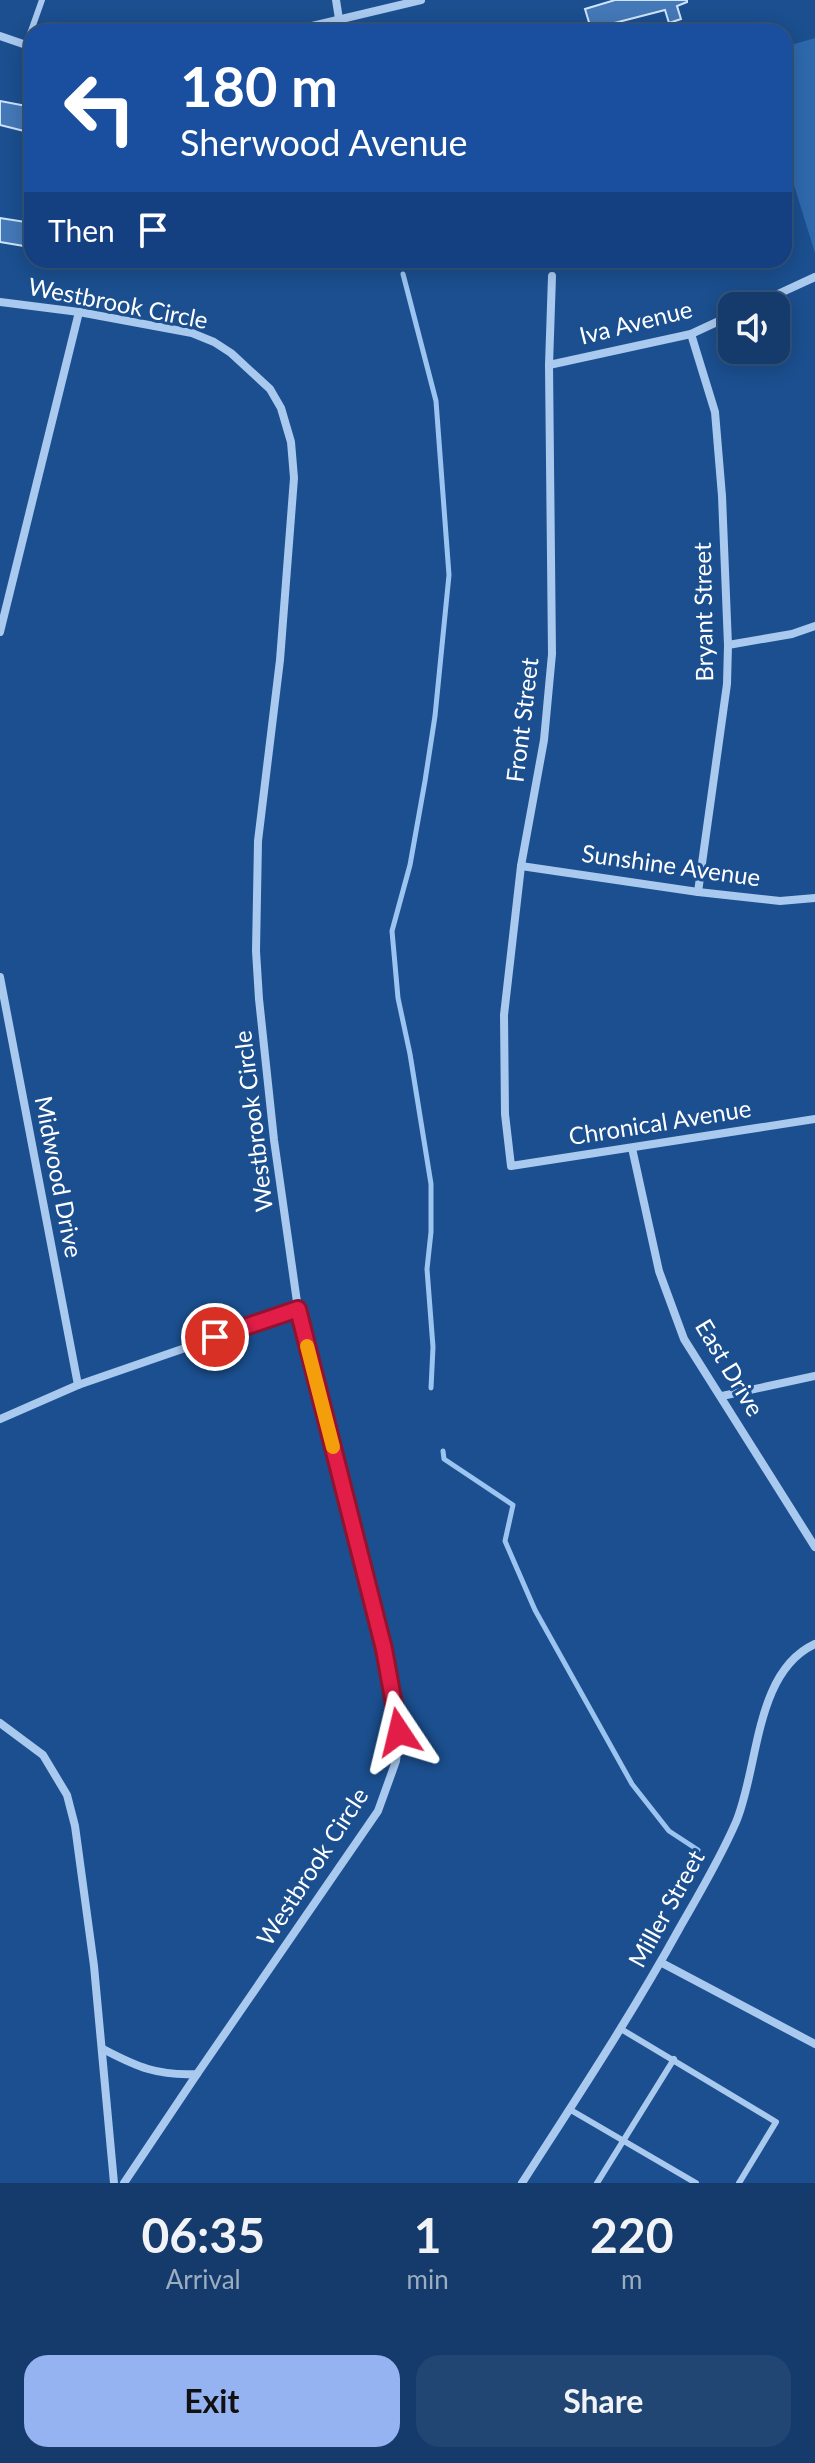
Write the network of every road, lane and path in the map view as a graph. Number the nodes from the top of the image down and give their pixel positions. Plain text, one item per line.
1 (42, 0) edge
2 (336, 0) edge
3 (421, 0) edge
4 (339, 19) junction
5 (35, 24) edge
6 (319, 24) edge
7 (0, 36) edge
8 (24, 44) edge
9 (552, 276) dead end
10 (815, 277) edge
11 (782, 292) edge
12 (0, 302) edge
13 (79, 312) junction
14 (718, 321) edge
15 (691, 334) junction
16 (549, 365) junction
17 (815, 626) edge
18 (0, 632) edge
19 (728, 645) junction
20 (521, 866) junction
21 (698, 892) junction
22 (815, 898) edge
23 (0, 977) edge
24 (815, 1119) edge
25 (632, 1148) junction
26 (511, 1166) joint
27 (298, 1309) junction
28 (815, 1376) edge
29 (78, 1385) junction
30 (722, 1396) junction
31 (0, 1419) edge
32 (815, 1547) edge
33 (815, 1644) edge
34 (0, 1723) edge
35 (662, 1963) junction
36 (621, 2029) junction
37 (815, 2044) edge
38 (103, 2049) junction
39 (674, 2059) junction
40 (197, 2074) junction
41 (569, 2109) junction
42 (623, 2140) junction
43 (114, 2183) edge
44 (124, 2183) edge
45 (522, 2183) edge
46 (597, 2183) edge
47 (696, 2183) edge
48 (739, 2183) edge

1 - 5 lane
2 - 4 street
3 - 4 street
4 - 6 street
7 - 8 street
9 - 16 street, Front Street
10 - 11 street
12 - 13 street, Westbrook Circle
13 - 18 street
13 - 27 street, Westbrook Circle
14 - 15 street, Iva Avenue
15 - 16 street, Iva Avenue
15 - 19 street, Bryant Street
16 - 20 street, Front Street
17 - 19 street
19 - 21 street, Bryant Street
20 - 21 street, Sunshine Avenue
20 - 26 street, Front Street
21 - 22 street, Sunshine Avenue
23 - 29 street, Midwood Drive
24 - 25 street, Chronical Avenue
25 - 26 street, Chronical Avenue
25 - 30 street, East Drive
27 - 29 street
27 - 40 street, Westbrook Circle
28 - 30 street
29 - 31 street
30 - 32 street, East Drive
33 - 35 street, Miller Street
34 - 38 street
35 - 36 street, Miller Street
35 - 37 street
36 - 39 lane
36 - 41 street, Miller Street
38 - 40 street
38 - 43 street
39 - 42 lane
39 - 48 lane
40 - 44 street, Westbrook Circle
41 - 42 lane
41 - 45 street, Miller Street
42 - 46 lane
42 - 47 lane

